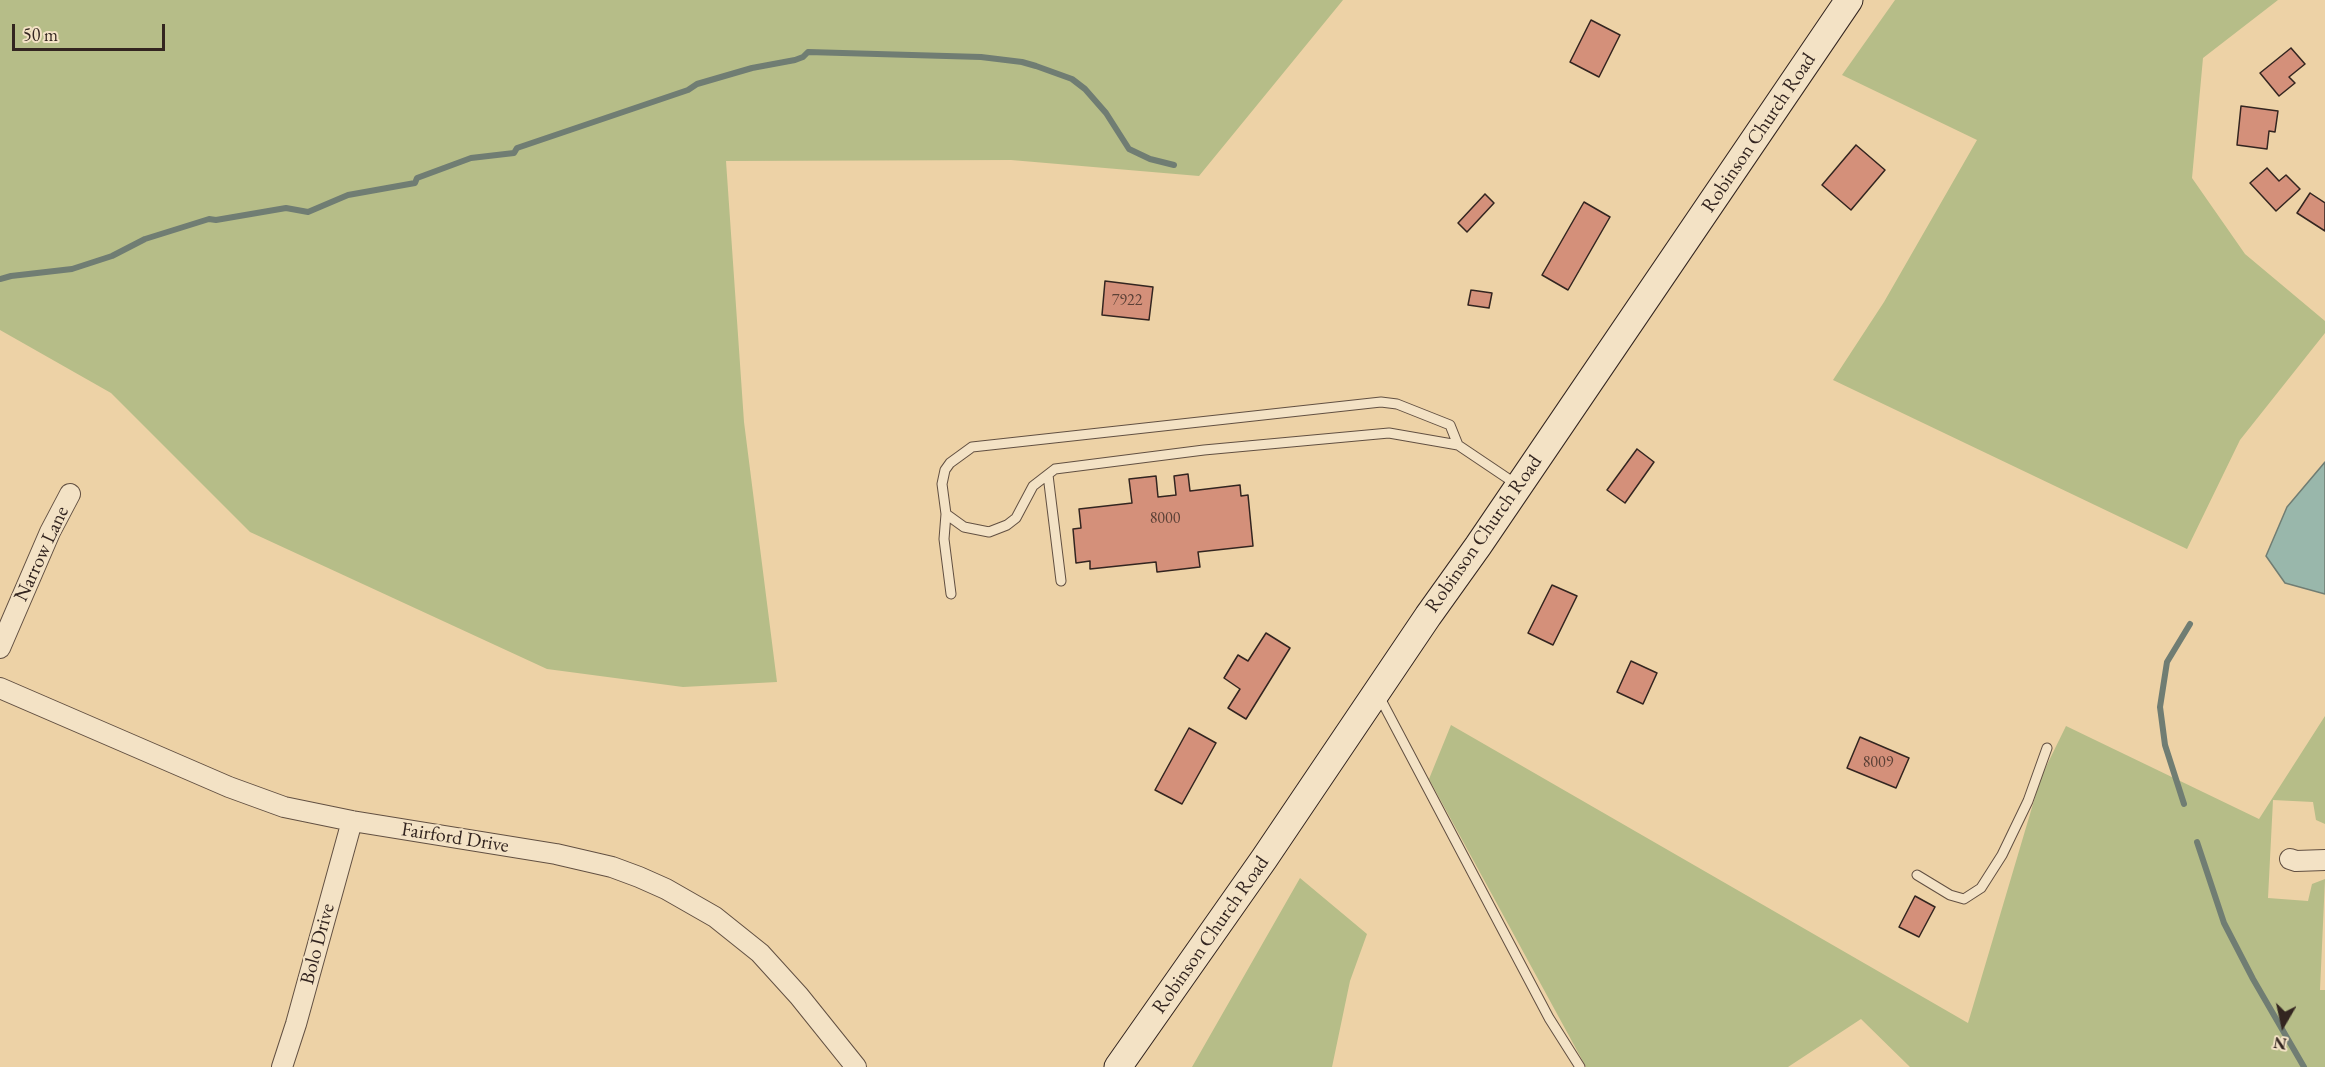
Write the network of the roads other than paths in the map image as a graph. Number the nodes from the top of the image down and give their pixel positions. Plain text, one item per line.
1 (1850, 0) edge
2 (1458, 445) junction
3 (1048, 475) junction
4 (1518, 485) junction
5 (70, 494) dead end
6 (946, 514) junction
7 (1060, 581) dead end
8 (951, 594) dead end
9 (0, 648) edge
10 (0, 688) edge
11 (1377, 691) junction
12 (2047, 748) dead end
13 (352, 821) junction
14 (2290, 859) dead end
15 (2325, 860) edge
16 (1917, 874) dead end
17 (282, 1067) edge
18 (856, 1067) edge
19 (1118, 1067) edge
20 (1580, 1067) edge

1 - 4 street, Robinson Church Road
2 - 3 lane
2 - 4 lane
2 - 6 lane
3 - 6 lane
3 - 7 lane
4 - 11 street, Robinson Church Road
5 - 9 street, Narrow Lane
6 - 8 lane
10 - 13 street, Fairford Drive
11 - 19 street, Robinson Church Road
11 - 20 lane
12 - 16 lane
13 - 17 street, Bolo Drive
13 - 18 street, Fairford Drive
14 - 15 street

